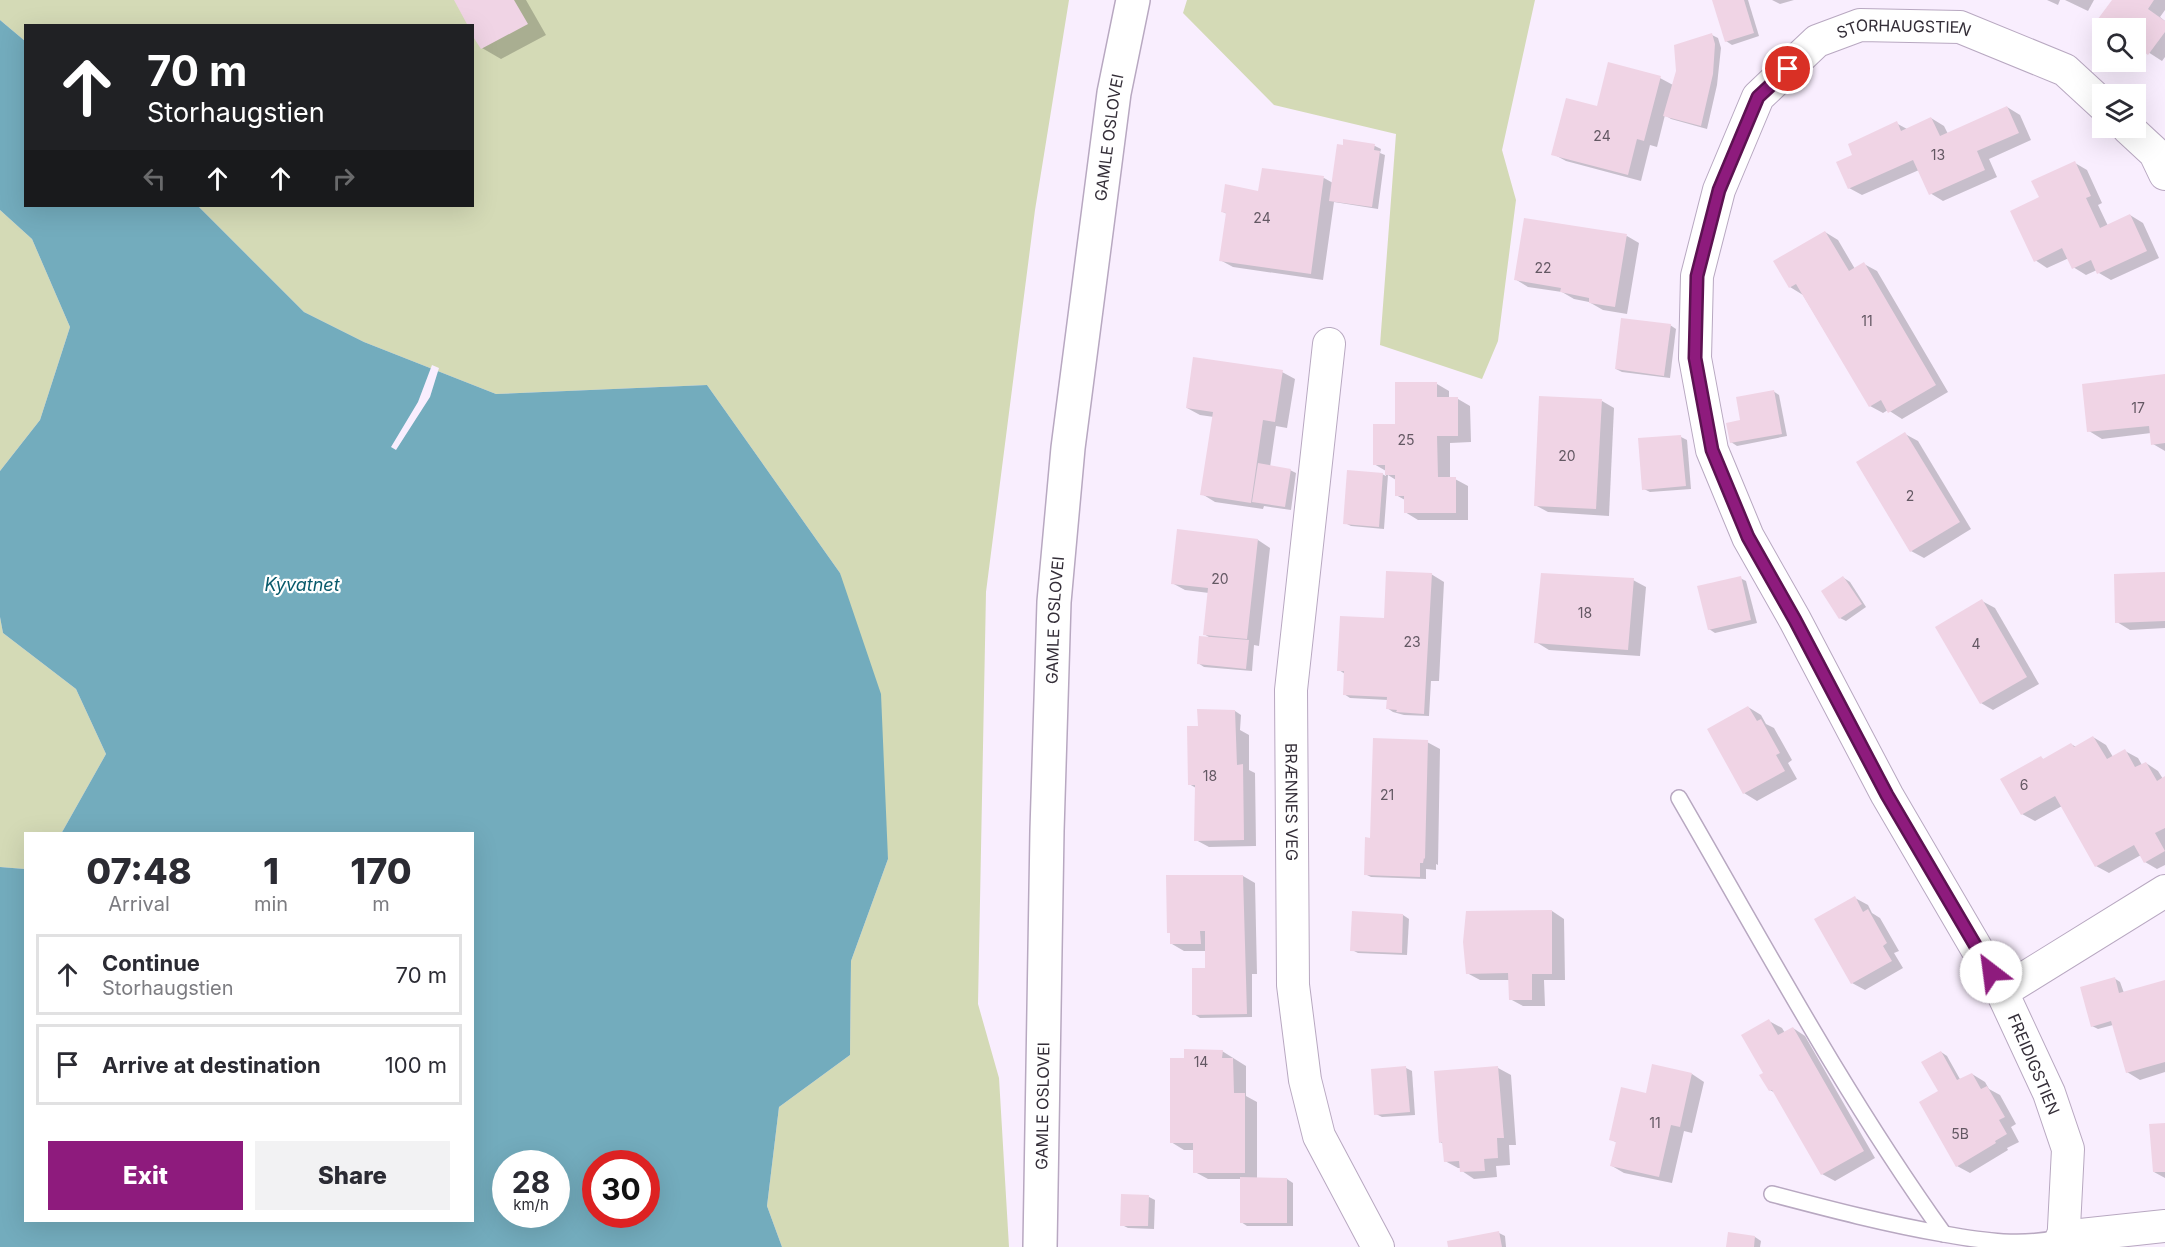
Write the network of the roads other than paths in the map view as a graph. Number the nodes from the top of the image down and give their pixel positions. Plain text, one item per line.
1 (1133, 0) edge
2 (2092, 95) edge
3 (2139, 138) edge
4 (2165, 174) edge
5 (1329, 344) dead end
6 (1795, 620) joint
7 (1678, 798) dead end
8 (2165, 891) edge
9 (2002, 992) junction
10 (1772, 1194) dead end
11 (2165, 1226) edge
12 (1944, 1234) junction
13 (2062, 1242) edge
14 (1040, 1247) edge
15 (1378, 1247) edge

1 - 14 street, GAMLE OSLOVEI
2 - 6 street, STORHAUGSTIEN
3 - 4 street
5 - 15 street, BRÆNNES VEG
6 - 9 street, FREIDIGSTIEN
7 - 12 lane
8 - 9 street
9 - 13 street, FREIDIGSTIEN
10 - 12 lane
11 - 13 street
12 - 13 lane

